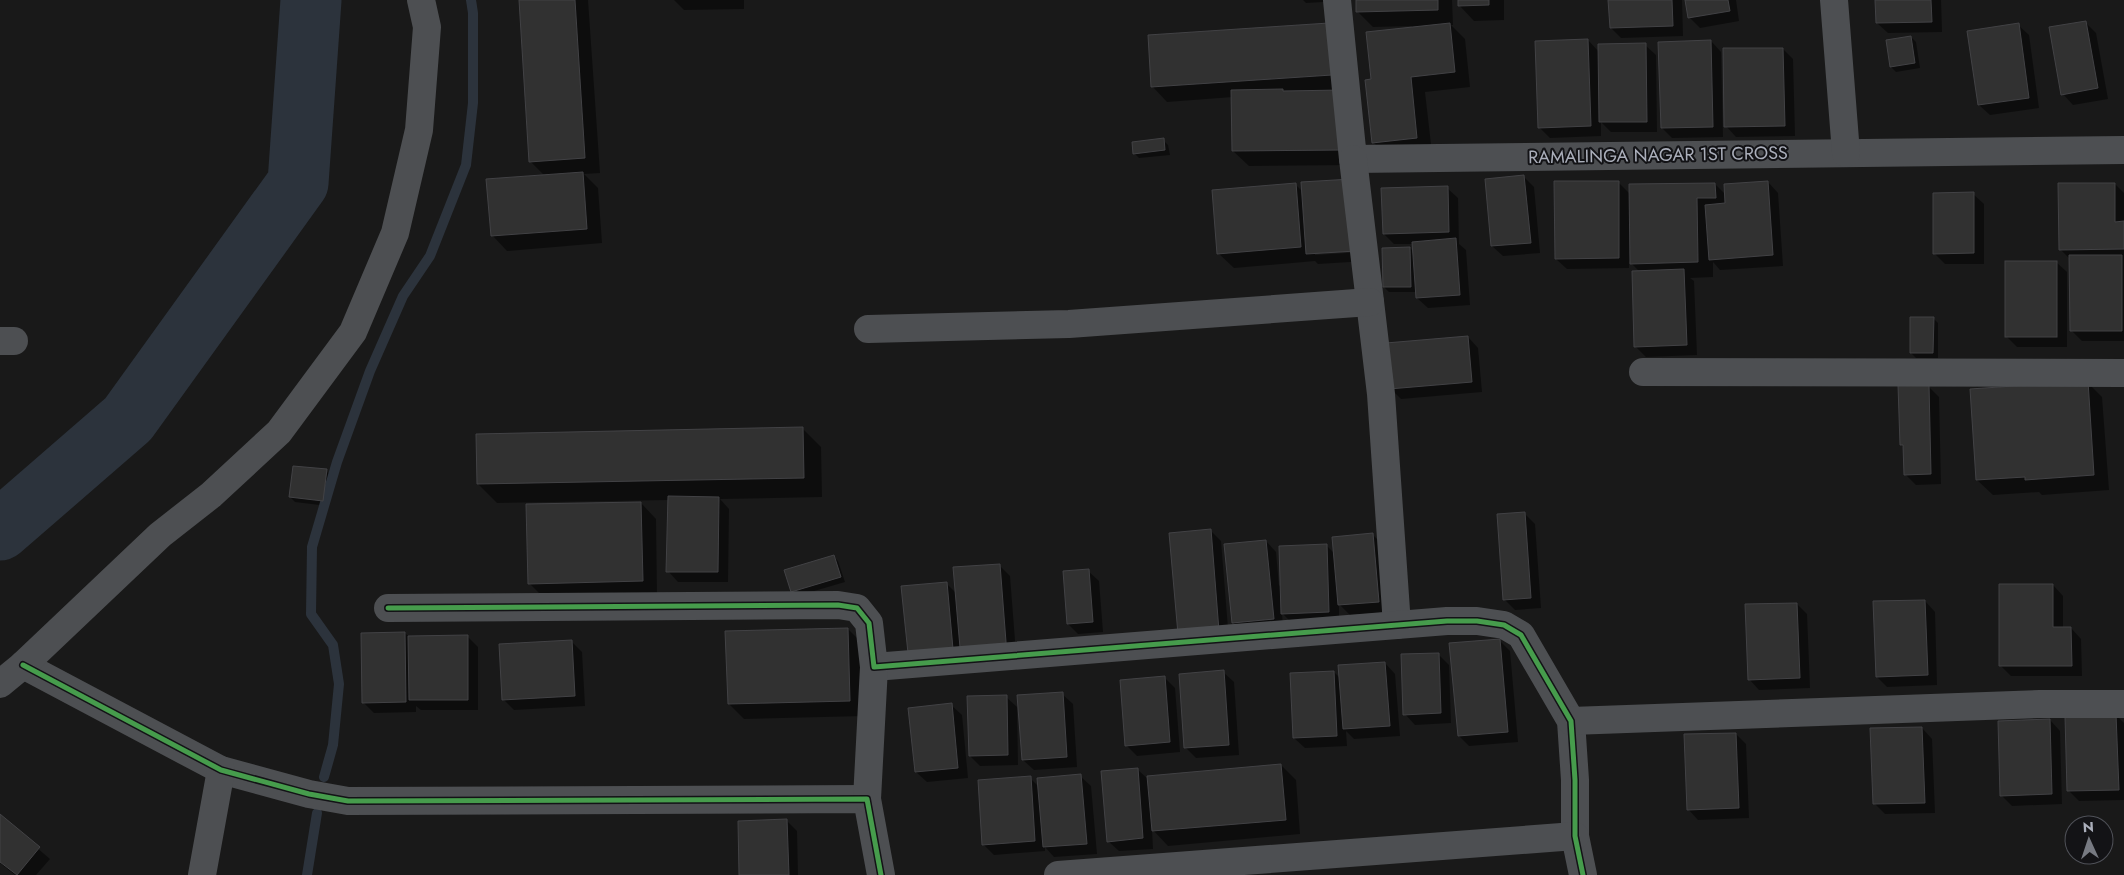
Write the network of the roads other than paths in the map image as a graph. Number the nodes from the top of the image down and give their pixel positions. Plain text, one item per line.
1 (421, 0) edge
2 (1337, 0) edge
3 (1834, 0) edge
4 (2124, 150) edge
5 (1846, 153) junction
6 (1353, 159) junction
7 (1370, 302) junction
8 (868, 329) dead end
9 (1643, 372) dead end
10 (2124, 373) edge
11 (388, 608) dead end
12 (1397, 625) junction
13 (22, 665) junction
14 (874, 667) junction
15 (0, 684) edge
16 (2124, 704) edge
17 (1571, 721) junction
18 (221, 770) junction
19 (867, 799) junction
20 (1575, 836) junction
21 (202, 875) edge
22 (882, 875) edge
23 (1058, 875) edge
24 (1583, 875) edge

1 - 13 street
2 - 6 street
3 - 5 street
4 - 5 street, RAMALINGA NAGAR 1ST CROSS
5 - 6 street, RAMALINGA NAGAR 1ST CROSS
6 - 7 street
7 - 8 street
7 - 12 street
9 - 10 street
11 - 14 street
12 - 14 street
12 - 17 street
13 - 15 street
13 - 18 street
14 - 19 street
16 - 17 street
17 - 20 street
18 - 19 street
18 - 21 street
19 - 22 street
20 - 23 street
20 - 24 street

